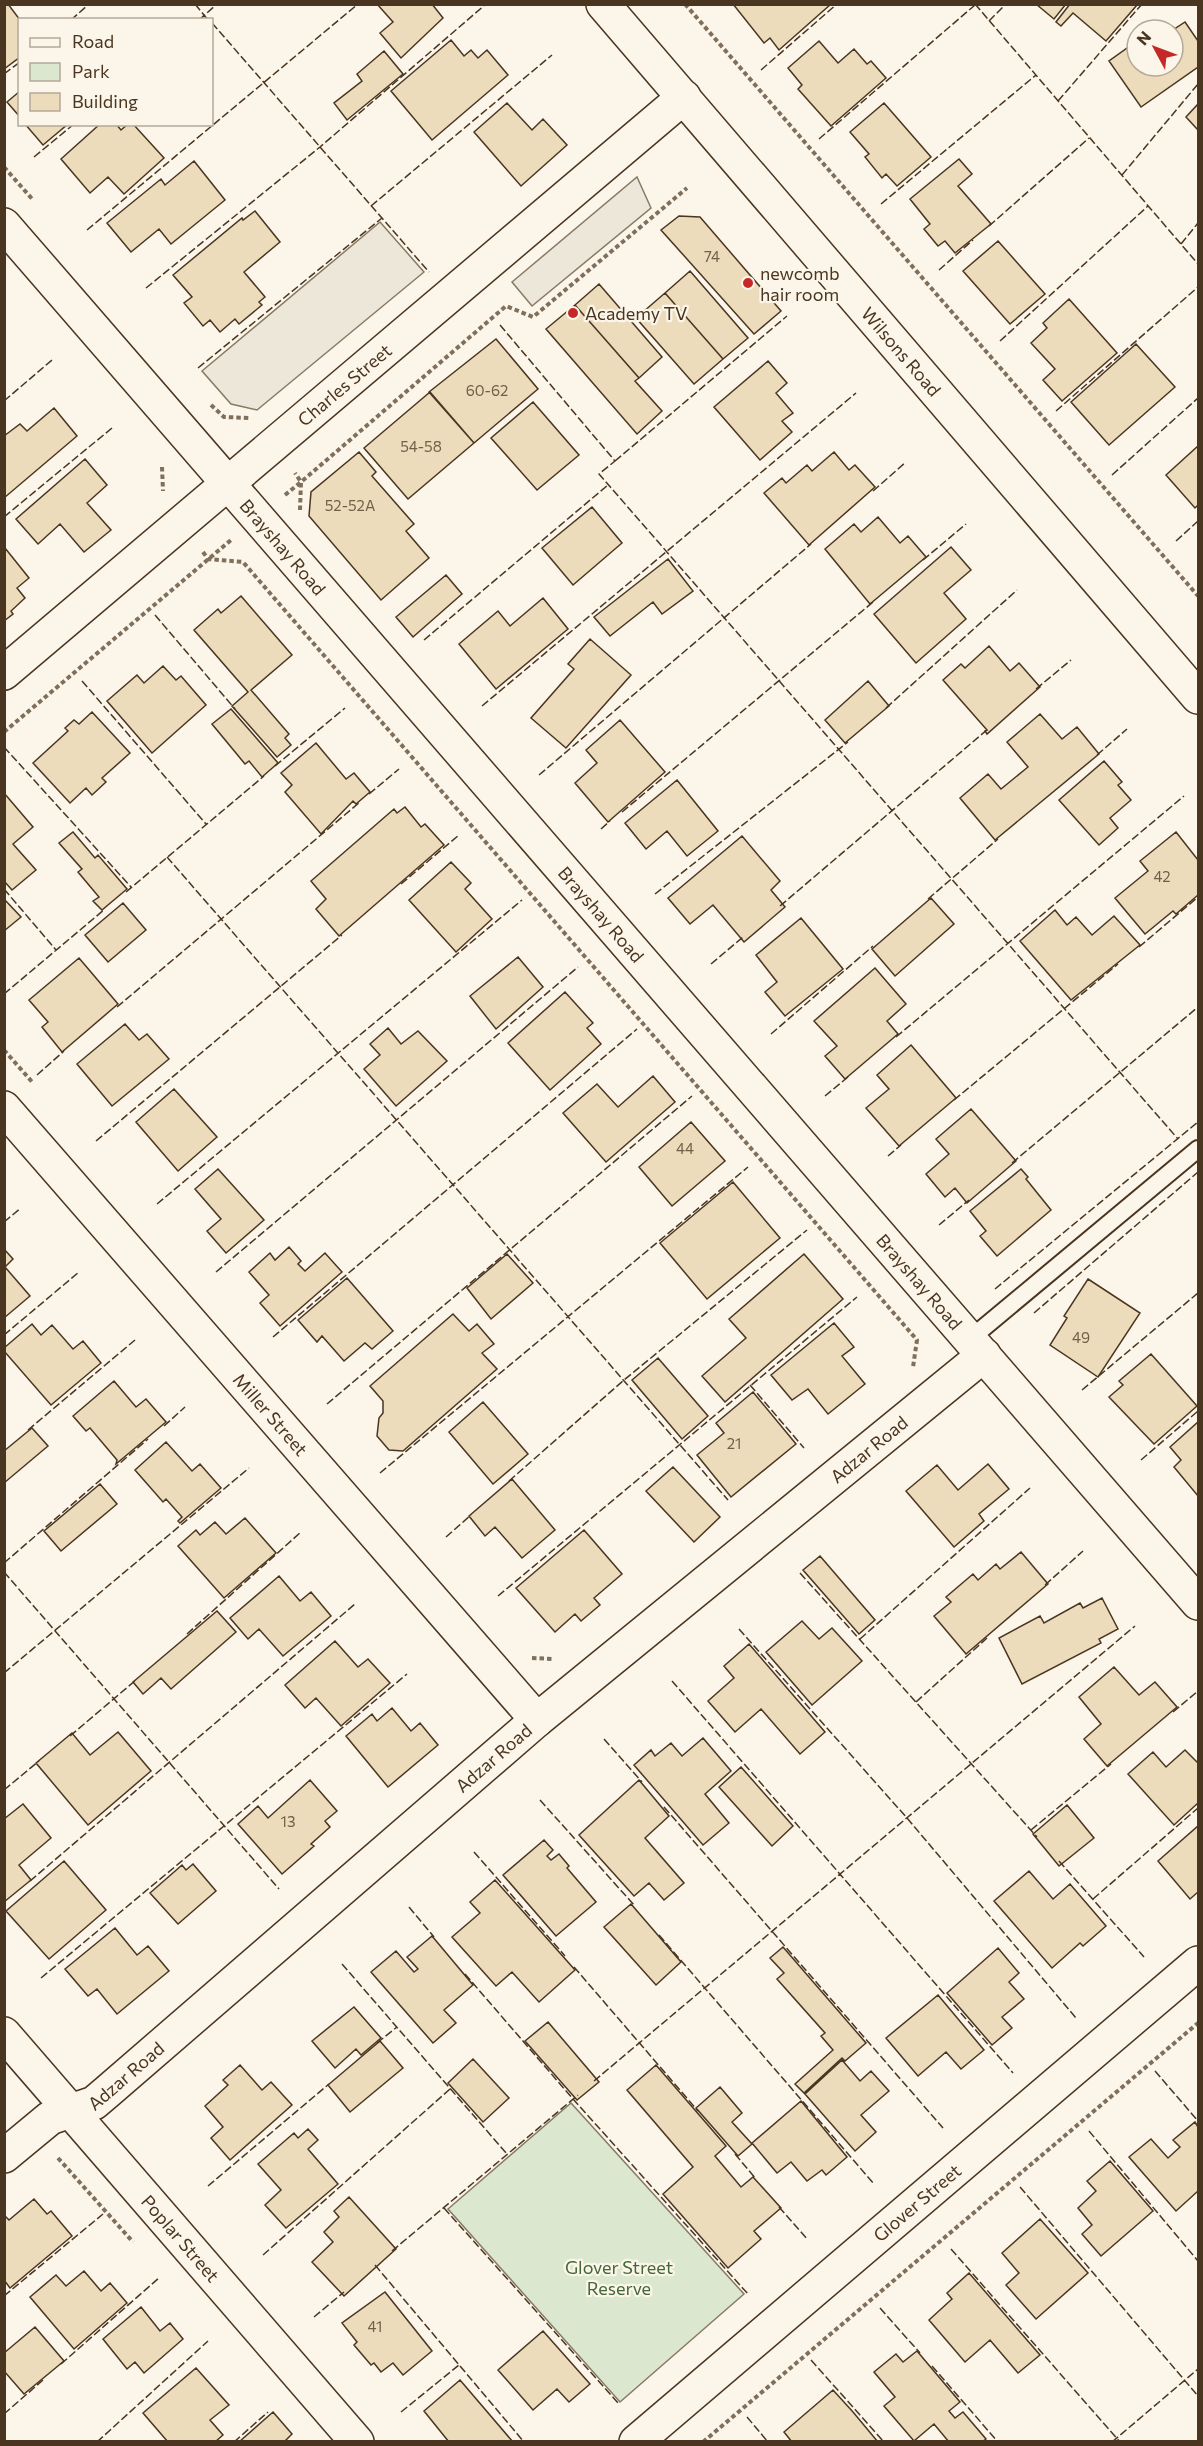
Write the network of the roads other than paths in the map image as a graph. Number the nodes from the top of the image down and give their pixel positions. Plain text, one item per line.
1 (603, 4) edge
2 (684, 97) junction
3 (4, 225) edge
4 (230, 483) junction
5 (4, 674) edge
6 (1198, 697) edge
7 (4, 1108) edge
8 (1198, 1149) edge
9 (977, 1347) junction
10 (1198, 1603) edge
11 (537, 1720) junction
12 (1198, 1963) edge
13 (4, 2034) edge
14 (71, 2111) junction
15 (4, 2156) edge
16 (357, 2442) edge
17 (636, 2442) edge

1 - 2 street, Wilsons Road
2 - 4 street, Charles Street
2 - 6 street, Wilsons Road
3 - 4 street, Brayshay Road
4 - 5 street, Charles Street
4 - 9 street, Brayshay Road
7 - 11 street, Miller Street
8 - 9 lane, Adzar Road
9 - 10 street, Brayshay Road
9 - 11 street, Adzar Road
11 - 14 street, Adzar Road
12 - 17 street, Glover Street
13 - 14 street, Poplar Street
14 - 15 street, Adzar Road
14 - 16 street, Poplar Street

